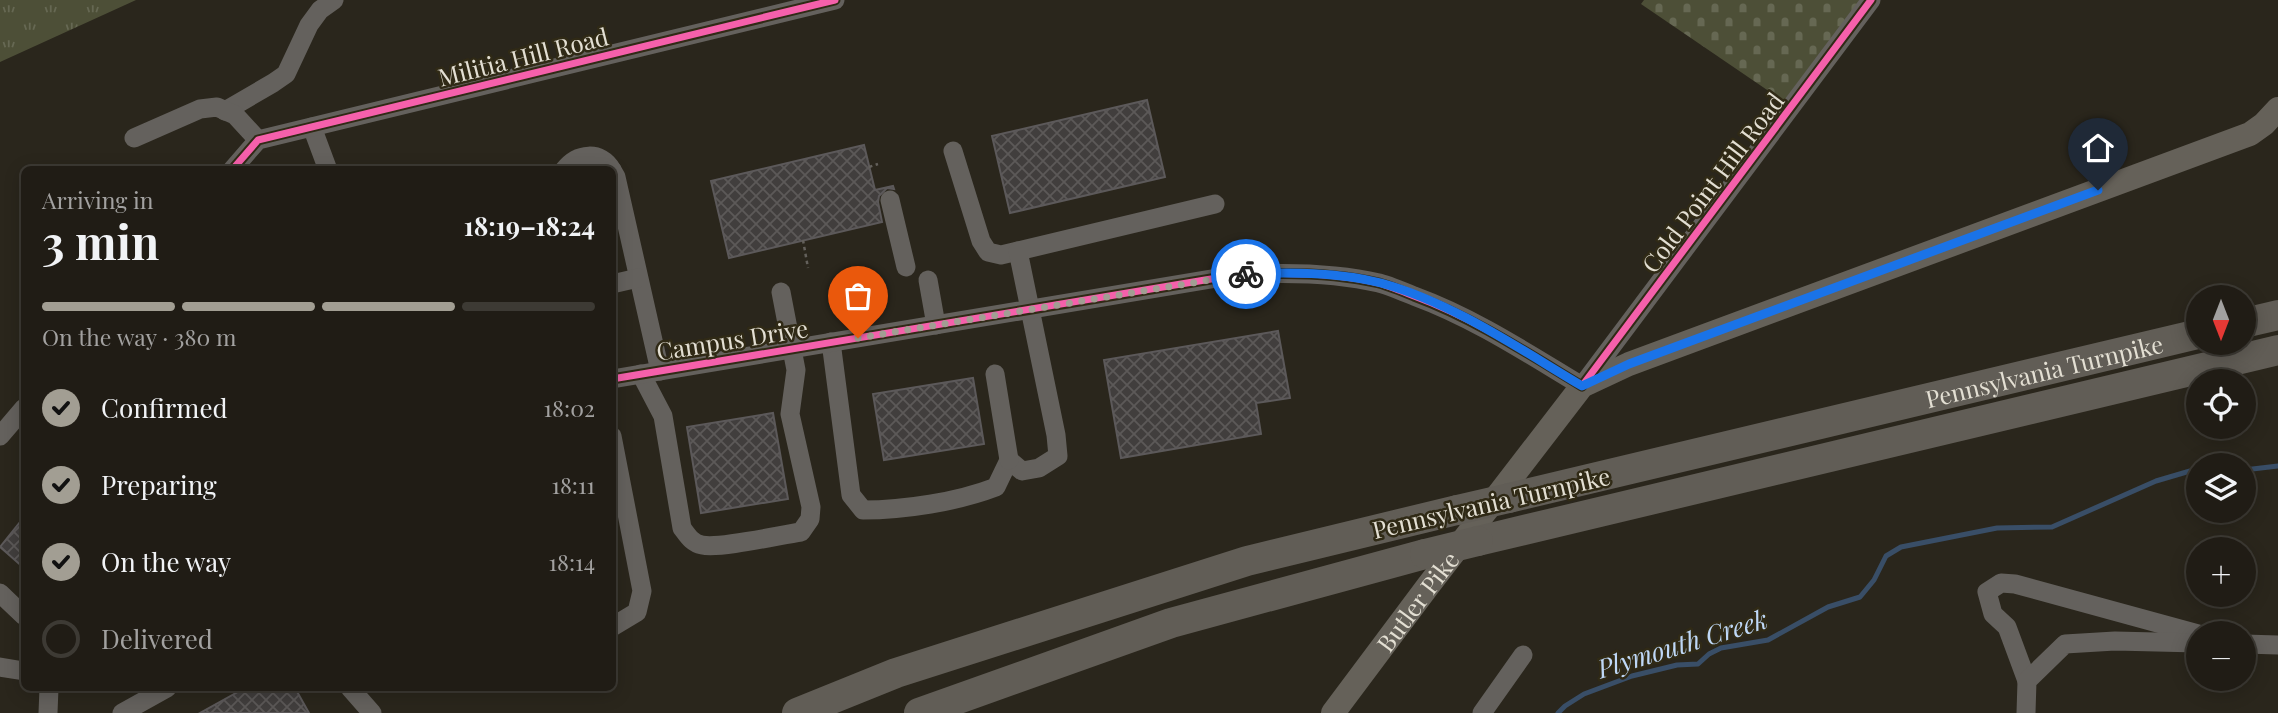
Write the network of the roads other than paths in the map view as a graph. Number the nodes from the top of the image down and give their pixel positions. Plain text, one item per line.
1 (334, 0) edge
2 (835, 0) edge
3 (1871, 0) edge
4 (2278, 109) edge
5 (225, 111) junction
6 (312, 127) junction
7 (134, 138) dead end
8 (258, 140) junction
9 (953, 151) dead end
10 (235, 166) edge
11 (327, 166) edge
12 (568, 166) edge
13 (610, 166) edge
14 (616, 177) edge
15 (890, 200) dead end
16 (1215, 204) dead end
17 (1018, 251) junction
18 (906, 267) dead end
19 (638, 278) junction
20 (928, 280) dead end
21 (616, 283) edge
22 (781, 292) dead end
23 (1029, 309) junction
24 (2278, 315) edge
25 (2256, 320) edge
26 (936, 325) junction
27 (2186, 337) edge
28 (831, 342) junction
29 (790, 349) junction
30 (2270, 353) edge
31 (651, 372) junction
32 (995, 374) dead end
33 (616, 378) edge
34 (1582, 386) junction
35 (21, 412) edge
36 (0, 436) edge
37 (616, 457) edge
38 (1009, 460) junction
39 (0, 593) edge
40 (21, 613) edge
41 (616, 625) edge
42 (2186, 631) edge
43 (2186, 643) edge
44 (2256, 644) edge
45 (2278, 645) edge
46 (1523, 655) dead end
47 (0, 667) edge
48 (21, 670) edge
49 (2027, 681) junction
50 (50, 691) edge
51 (162, 691) edge
52 (353, 691) edge
53 (48, 713) edge
54 (122, 713) edge
55 (372, 713) edge
56 (797, 713) edge
57 (919, 713) edge
58 (1333, 713) edge
59 (1482, 713) edge
60 (2026, 713) edge

1 - 5 street
2 - 6 street, Militia Hill Road
3 - 34 street, Cold Point Hill Road
4 - 34 main road, Butler Pike
5 - 7 street
5 - 8 street
6 - 8 street, Militia Hill Road
6 - 11 street
8 - 10 street
9 - 17 street
12 - 13 street
14 - 19 street
15 - 18 street
16 - 17 street
17 - 23 street
19 - 21 street
19 - 31 street
20 - 26 street
22 - 29 street
23 - 26 street, Campus Drive
23 - 34 street, Campus Drive
23 - 38 street
24 - 25 highway
26 - 28 street, Campus Drive
27 - 56 highway, Pennsylvania Turnpike, bridge
28 - 29 street, Campus Drive
28 - 38 street
29 - 31 street, Campus Drive
29 - 31 street
30 - 57 highway, Pennsylvania Turnpike, bridge
31 - 33 street, Campus Drive
32 - 38 street
34 - 58 main road, Butler Pike
35 - 36 street
37 - 41 street
39 - 40 street
42 - 49 street
43 - 49 street
44 - 45 street
46 - 59 street
47 - 48 street
49 - 60 street
50 - 53 street
51 - 54 street
52 - 55 street

